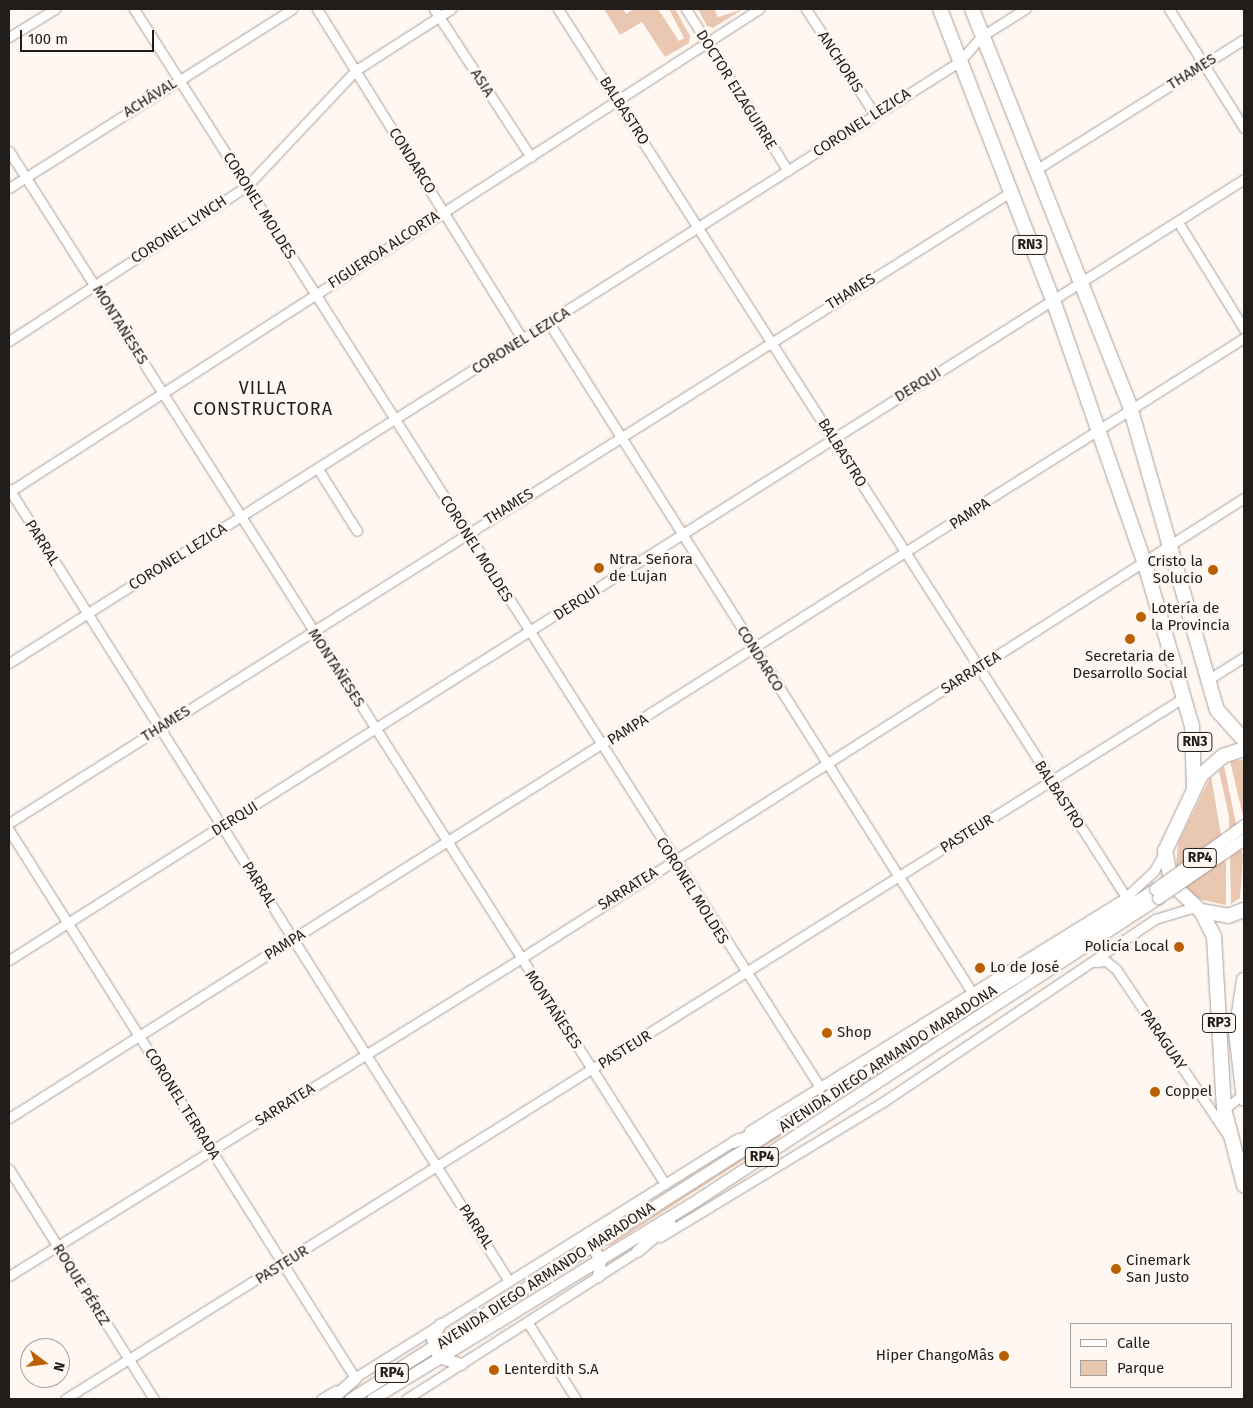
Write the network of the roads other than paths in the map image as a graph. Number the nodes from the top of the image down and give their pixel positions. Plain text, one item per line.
1 (55, 9) edge
2 (134, 9) edge
3 (292, 9) edge
4 (317, 9) edge
5 (451, 9) edge
6 (558, 9) edge
7 (686, 9) edge
8 (759, 9) edge
9 (806, 9) edge
10 (940, 9) edge
11 (972, 9) edge
12 (1025, 9) edge
13 (1170, 9) edge
14 (436, 13) edge
15 (982, 36) junction
16 (9, 37) edge
17 (1244, 39) edge
18 (706, 44) junction
19 (959, 62) junction
20 (1205, 64) junction
21 (356, 70) junction
22 (179, 80) junction
23 (617, 100) junction
24 (875, 115) junction
25 (1244, 128) edge
26 (9, 151) edge
27 (531, 157) junction
28 (1037, 168) junction
29 (788, 171) junction
30 (26, 178) junction
31 (1244, 179) edge
32 (247, 186) junction
33 (9, 188) edge
34 (1009, 193) junction
35 (444, 211) junction
36 (1178, 222) junction
37 (702, 228) junction
38 (1081, 278) junction
39 (95, 285) junction
40 (315, 295) junction
41 (1053, 300) junction
42 (549, 323) junction
43 (1244, 329) edge
44 (1244, 338) edge
45 (523, 340) junction
46 (9, 341) edge
47 (772, 341) junction
48 (163, 393) junction
49 (1130, 407) junction
50 (394, 421) junction
51 (1099, 429) junction
52 (619, 438) junction
53 (834, 439) junction
54 (318, 469) junction
55 (9, 491) edge
56 (1244, 498) edge
57 (241, 518) junction
58 (357, 531) dead end
59 (467, 534) junction
60 (682, 536) junction
61 (1172, 542) junction
62 (908, 555) junction
63 (1144, 561) junction
64 (88, 615) junction
65 (313, 632) junction
66 (530, 634) junction
67 (754, 650) junction
68 (1244, 657) edge
69 (9, 664) edge
70 (978, 668) junction
71 (1206, 681) junction
72 (1183, 698) junction
73 (160, 728) junction
74 (376, 729) junction
75 (1244, 740) edge
76 (601, 747) junction
77 (1244, 749) edge
78 (826, 764) junction
79 (1051, 781) junction
80 (1194, 787) junction
81 (9, 823) edge
82 (1244, 826) edge
83 (222, 827) junction
84 (9, 830) edge
85 (1244, 839) edge
86 (448, 844) junction
87 (1165, 851) junction
88 (673, 861) junction
89 (897, 878) junction
90 (1157, 894) junction
91 (1126, 897) junction
92 (1198, 909) junction
93 (1244, 910) edge
94 (68, 924) junction
95 (294, 939) junction
96 (520, 959) junction
97 (9, 960) edge
98 (1091, 963) junction
99 (745, 975) junction
100 (1244, 980) edge
101 (973, 994) junction
102 (139, 1036) junction
103 (367, 1055) junction
104 (592, 1071) junction
105 (820, 1087) junction
106 (1244, 1096) edge
107 (1224, 1109) junction
108 (805, 1113) junction
109 (9, 1118) edge
110 (1227, 1134) junction
111 (732, 1142) junction
112 (212, 1151) junction
113 (438, 1168) junction
114 (9, 1169) edge
115 (665, 1184) junction
116 (1244, 1185) edge
117 (698, 1199) junction
118 (578, 1240) junction
119 (56, 1246) junction
120 (592, 1246) junction
121 (637, 1251) junction
122 (600, 1260) junction
123 (284, 1263) junction
124 (9, 1276) edge
125 (598, 1276) junction
126 (509, 1281) junction
127 (528, 1323) junction
128 (440, 1324) junction
129 (436, 1352) junction
130 (128, 1359) junction
131 (461, 1364) junction
132 (355, 1378) junction
133 (65, 1399) edge
134 (154, 1399) edge
135 (321, 1399) edge
136 (332, 1399) edge
137 (350, 1399) edge
138 (372, 1399) edge
139 (406, 1399) edge
140 (576, 1399) edge

1 - 16 street
2 - 22 street, CORONEL MOLDES
3 - 22 street, ACHÁVAL
4 - 21 street, CONDARCO
5 - 14 street, CORONEL LYNCH
6 - 23 street, BALBASTRO
7 - 18 street, DOCTOR EIZAGUIRRE
8 - 18 street, FIGUEROA ALCORTA
9 - 24 street, ANCHORIS
10 - 19 highway, RN3
11 - 15 highway, RN3
12 - 15 street, CORONEL LEZICA
13 - 20 street
14 - 21 street, CORONEL LYNCH
14 - 27 street, ASIA
15 - 19 street, CORONEL LEZICA
15 - 28 highway, RN3
17 - 20 street, THAMES
18 - 23 street, FIGUEROA ALCORTA
18 - 29 street, DOCTOR EIZAGUIRRE
19 - 24 street, CORONEL LEZICA
19 - 34 highway, RN3
20 - 25 street
20 - 28 street, THAMES
21 - 32 street, CORONEL LYNCH
21 - 35 street, CONDARCO
22 - 30 street, ACHÁVAL
22 - 32 street, CORONEL MOLDES
23 - 27 street, FIGUEROA ALCORTA
23 - 37 street, BALBASTRO
24 - 29 street, CORONEL LEZICA
26 - 30 street, MONTAÑESES
27 - 35 street, FIGUEROA ALCORTA
28 - 38 highway, RN3
29 - 37 street, CORONEL LEZICA
30 - 33 street, ACHÁVAL
30 - 39 street, MONTAÑESES
31 - 36 street, DERQUI
32 - 39 street, CORONEL LYNCH
32 - 40 street, CORONEL MOLDES
34 - 41 highway, RN3
34 - 47 street, THAMES
35 - 40 street, FIGUEROA ALCORTA
35 - 45 street, CONDARCO
36 - 38 street, DERQUI
36 - 43 street
37 - 42 street, CORONEL LEZICA
37 - 47 street, BALBASTRO
38 - 41 street, DERQUI
38 - 49 highway, RN3
39 - 46 street, CORONEL LYNCH
39 - 48 street, MONTAÑESES
40 - 48 street, FIGUEROA ALCORTA
40 - 50 street, CORONEL MOLDES
41 - 51 highway, RN3
41 - 53 street, DERQUI
42 - 45 street, CORONEL LEZICA
42 - 52 street, CONDARCO
44 - 49 street, PAMPA
45 - 50 street, CORONEL LEZICA
47 - 52 street, THAMES
47 - 53 street, BALBASTRO
48 - 55 street, FIGUEROA ALCORTA
48 - 57 street, MONTAÑESES
49 - 51 street, PAMPA
49 - 61 highway, RN3
50 - 54 street, CORONEL LEZICA
50 - 59 street, CORONEL MOLDES
51 - 62 street, PAMPA
51 - 63 highway, RN3
52 - 59 street, THAMES
52 - 60 street, CONDARCO
53 - 60 street, DERQUI
53 - 62 street, BALBASTRO
54 - 57 street, CORONEL LEZICA
54 - 58 street
55 - 64 street, PARRAL
56 - 61 street, SARRATEA
57 - 64 street, CORONEL LEZICA
57 - 65 street, MONTAÑESES
59 - 65 street, THAMES
59 - 66 street, CORONEL MOLDES
60 - 66 street, DERQUI
60 - 67 street, CONDARCO
61 - 63 street, SARRATEA
61 - 71 highway, RN3
62 - 67 street, PAMPA
62 - 70 street, BALBASTRO
63 - 70 street, SARRATEA
63 - 72 highway, RN3
64 - 69 street, CORONEL LEZICA
64 - 73 street, PARRAL
65 - 73 street, THAMES
65 - 74 street, MONTAÑESES
66 - 74 street, DERQUI
66 - 76 street, CORONEL MOLDES
67 - 76 street, PAMPA
67 - 78 street, CONDARCO
68 - 71 street
70 - 78 street, SARRATEA
70 - 79 street, BALBASTRO
71 - 75 highway, RN3
72 - 79 street, PASTEUR
72 - 80 highway, RN3
73 - 81 street, THAMES
73 - 83 street, PARRAL
74 - 83 street, DERQUI
74 - 86 street, MONTAÑESES
76 - 86 street, PAMPA
76 - 88 street, CORONEL MOLDES
77 - 80 highway, RN3
78 - 88 street, SARRATEA
78 - 89 street, CONDARCO
79 - 89 street, PASTEUR
79 - 91 street, BALBASTRO
80 - 87 highway, RN3
82 - 90 main road, AVENIDA DIEGO ARMANDO MARADONA / RP4, bridge
83 - 94 street, DERQUI
83 - 95 street, PARRAL
84 - 94 street, CORONEL TERRADA
85 - 90 main road, AVENIDA DIEGO ARMANDO MARADONA / RP4, bridge
86 - 95 street, PAMPA
86 - 96 street, MONTAÑESES
87 - 91 street, AVENIDA DIEGO ARMANDO MARADONA
87 - 92 highway
88 - 96 street, SARRATEA
88 - 99 street, CORONEL MOLDES
89 - 99 street, PASTEUR
89 - 101 street, CONDARCO
90 - 108 main road, AVENIDA DIEGO ARMANDO MARADONA / RP4
90 - 117 main road, AVENIDA DIEGO ARMANDO MARADONA / RP4
91 - 101 street, AVENIDA DIEGO ARMANDO MARADONA
92 - 93 highway
92 - 98 street, AVENIDA DIEGO ARMANDO MARADONA
92 - 107 highway, RP3
94 - 97 street, DERQUI
94 - 102 street, CORONEL TERRADA
95 - 102 street, PAMPA
95 - 103 street, PARRAL
96 - 103 street, SARRATEA
96 - 104 street, MONTAÑESES
98 - 110 street, PARAGUAY
98 - 121 street, AVENIDA DIEGO ARMANDO MARADONA
99 - 104 street, PASTEUR
99 - 105 street, CORONEL MOLDES
100 - 106 highway, RP3
101 - 105 street, AVENIDA DIEGO ARMANDO MARADONA
102 - 109 street, PAMPA
102 - 112 street, CORONEL TERRADA
103 - 112 street, SARRATEA
103 - 113 street, PARRAL
104 - 113 street, PASTEUR
104 - 115 street, MONTAÑESES
105 - 111 street, AVENIDA DIEGO ARMANDO MARADONA
106 - 107 street
107 - 110 highway, RP3
108 - 111 main road
108 - 120 main road, AVENIDA DIEGO ARMANDO MARADONA / RP4
110 - 116 highway, RP3
111 - 115 street, AVENIDA DIEGO ARMANDO MARADONA
112 - 119 street, SARRATEA
112 - 123 street, CORONEL TERRADA
113 - 123 street, PASTEUR
113 - 126 street, PARRAL
114 - 119 street, ROQUE PÉREZ
115 - 118 street, AVENIDA DIEGO ARMANDO MARADONA
117 - 121 main road
117 - 122 main road, AVENIDA DIEGO ARMANDO MARADONA / RP4
118 - 120 main road
118 - 126 street, AVENIDA DIEGO ARMANDO MARADONA
119 - 124 street, SARRATEA
119 - 130 street, ROQUE PÉREZ
120 - 122 main road
120 - 129 main road, AVENIDA DIEGO ARMANDO MARADONA / RP4
121 - 125 street, AVENIDA DIEGO ARMANDO MARADONA
122 - 125 main road
122 - 129 main road, AVENIDA DIEGO ARMANDO MARADONA / RP4
123 - 130 street, PASTEUR
123 - 132 street, CORONEL TERRADA
125 - 127 street, AVENIDA DIEGO ARMANDO MARADONA
126 - 128 street, AVENIDA DIEGO ARMANDO MARADONA
127 - 131 street, AVENIDA DIEGO ARMANDO MARADONA
127 - 140 street
128 - 129 main road
128 - 132 street, AVENIDA DIEGO ARMANDO MARADONA
129 - 131 main road
129 - 137 main road, AVENIDA DIEGO ARMANDO MARADONA / RP4
129 - 138 main road, AVENIDA DIEGO ARMANDO MARADONA / RP4
130 - 133 street, PASTEUR
130 - 134 street, ROQUE PÉREZ
131 - 139 street, AVENIDA DIEGO ARMANDO MARADONA
132 - 135 street, AVENIDA DIEGO ARMANDO MARADONA
132 - 136 main road

